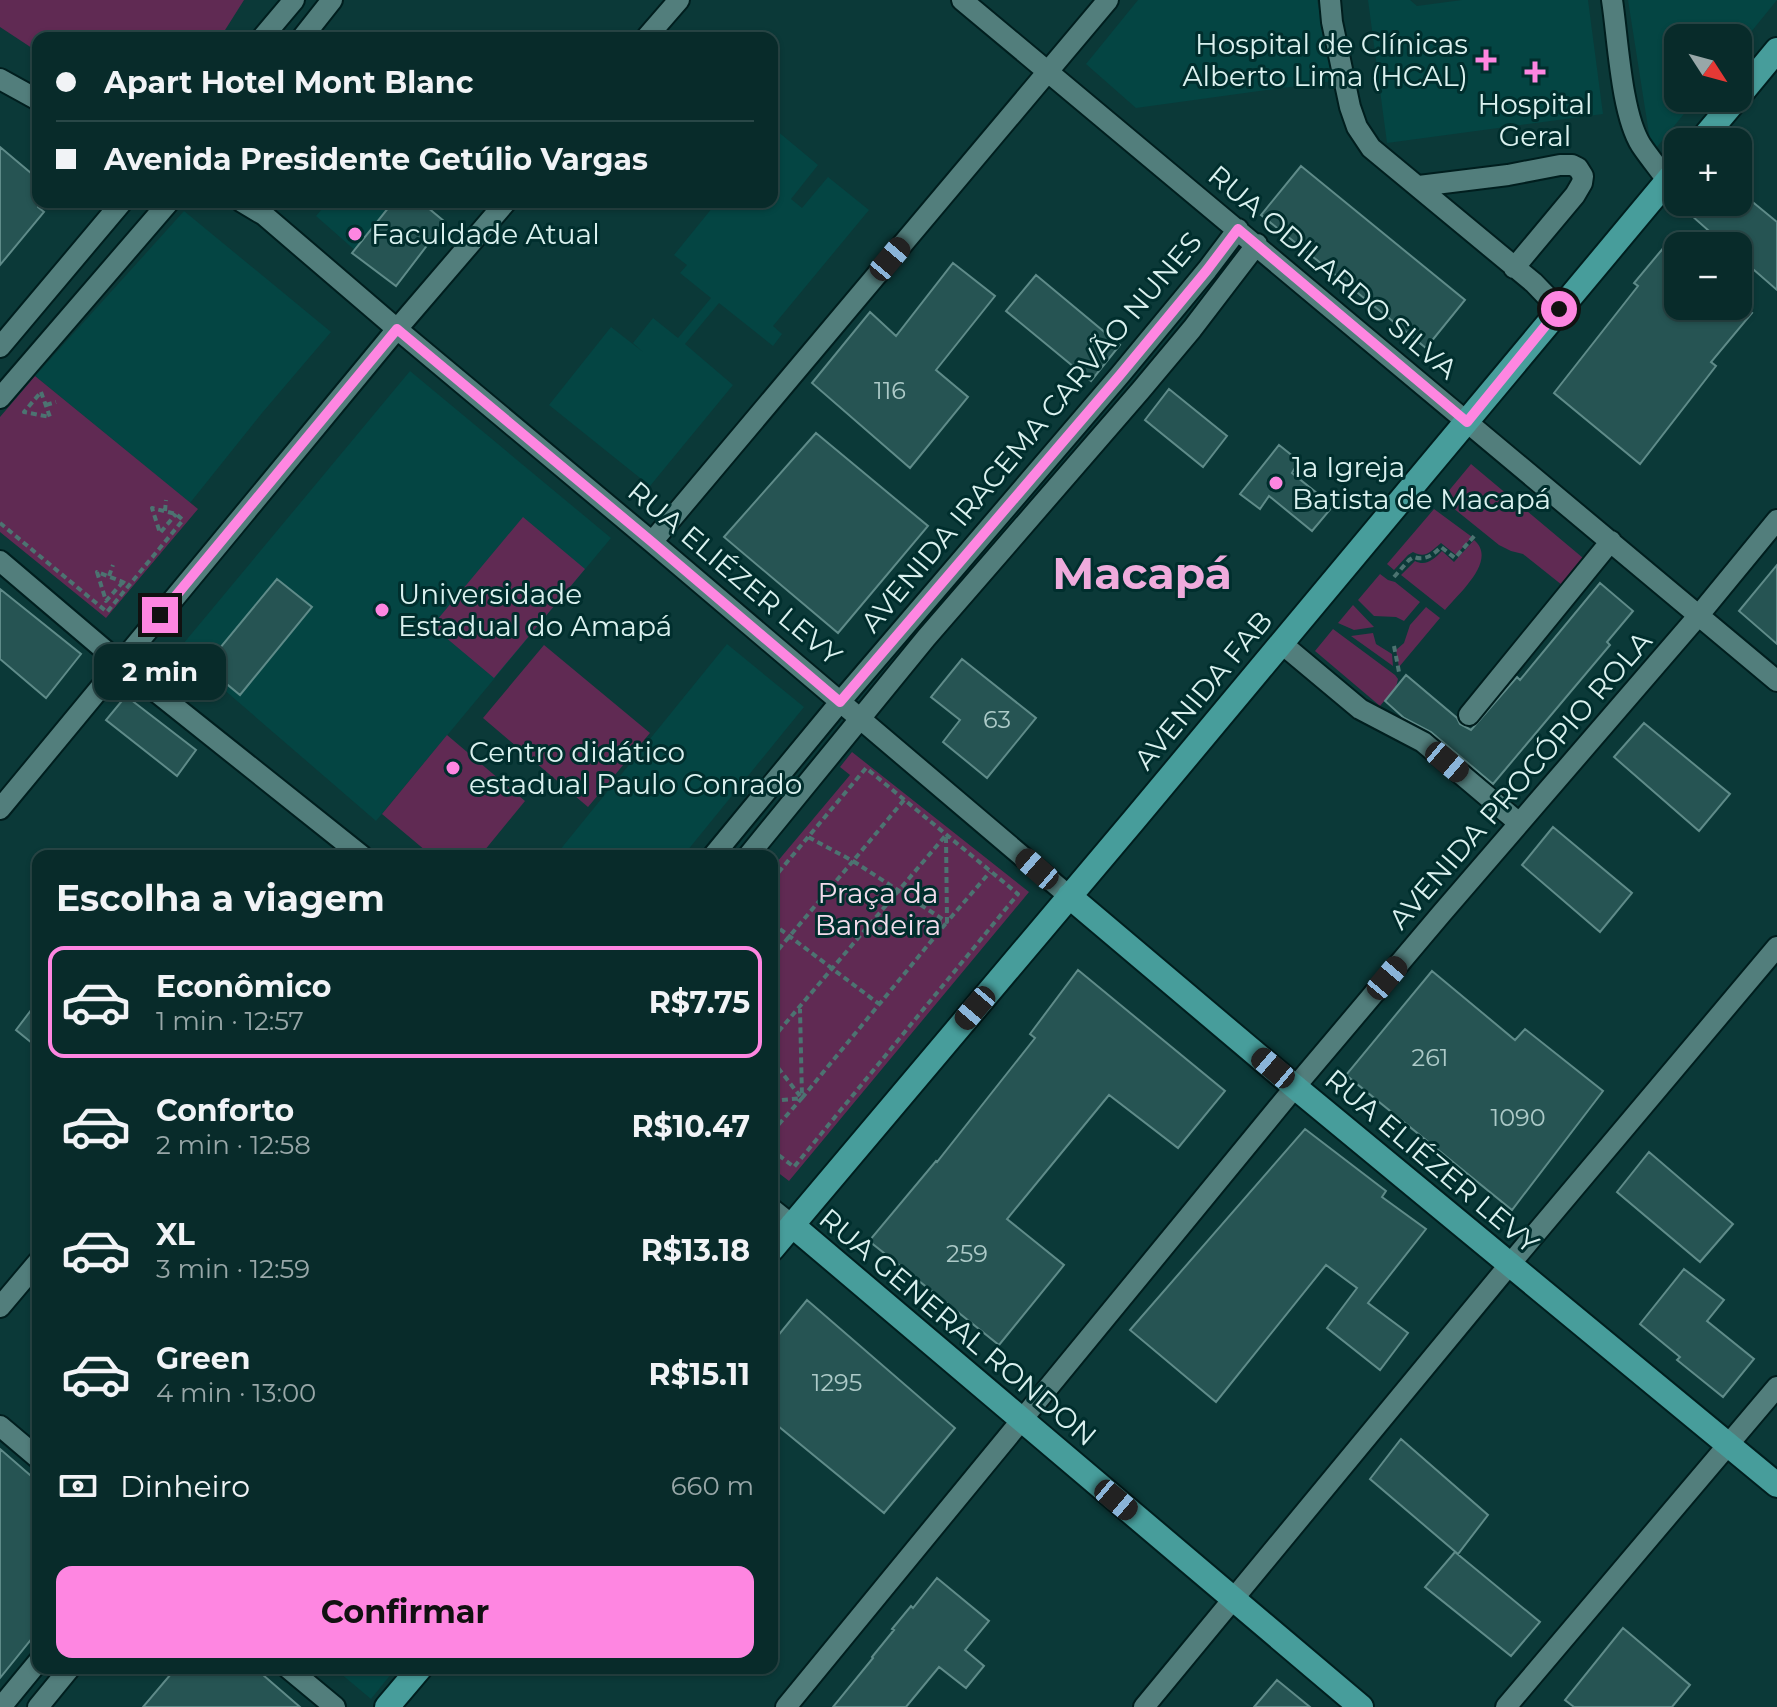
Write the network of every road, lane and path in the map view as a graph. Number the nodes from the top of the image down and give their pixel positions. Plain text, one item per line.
1 (294, 0) edge
2 (332, 0) edge
3 (679, 0) edge
4 (962, 0) edge
5 (1108, 0) edge
6 (1330, 0) edge
7 (1612, 0) edge
8 (267, 32) edge
9 (307, 32) edge
10 (651, 32) edge
11 (1777, 50) edge
12 (1049, 71) junction
13 (0, 79) edge
14 (1752, 79) edge
15 (32, 97) edge
16 (1725, 112) edge
17 (1712, 128) edge
18 (1664, 166) edge
19 (1664, 185) edge
20 (1419, 186) junction
21 (117, 208) edge
22 (164, 208) edge
23 (252, 208) edge
24 (501, 208) edge
25 (1238, 229) junction
26 (1257, 244) junction
27 (1514, 268) junction
28 (1559, 309) junction
29 (32, 311) junction
30 (397, 329) junction
31 (58, 331) junction
32 (0, 347) edge
33 (0, 398) edge
34 (56, 402) dead end
35 (46, 405) junction
36 (1467, 422) junction
37 (166, 500) dead end
38 (165, 511) junction
39 (176, 514) junction
40 (1777, 520) edge
41 (0, 523) edge
42 (160, 533) junction
43 (1476, 534) dead end
44 (167, 539) junction
45 (1611, 541) junction
46 (652, 542) junction
47 (0, 561) edge
48 (113, 565) dead end
49 (109, 576) junction
50 (1394, 577) dead end
51 (123, 582) junction
52 (128, 586) junction
53 (106, 601) junction
54 (111, 606) junction
55 (101, 607) junction
56 (1699, 615) junction
57 (1281, 643) junction
58 (1394, 646) dead end
59 (120, 663) junction
60 (1399, 672) dead end
61 (1777, 681) edge
62 (840, 702) junction
63 (1469, 715) dead end
64 (860, 719) junction
65 (904, 800) junction
66 (0, 809) edge
67 (1519, 823) junction
68 (946, 835) junction
69 (808, 837) junction
70 (719, 849) edge
71 (354, 850) edge
72 (753, 850) edge
73 (853, 861) junction
74 (990, 872) junction
75 (778, 873) edge
76 (899, 890) junction
77 (1069, 896) junction
78 (947, 922) junction
79 (778, 928) edge
80 (865, 930) junction
81 (789, 936) junction
82 (1777, 947) edge
83 (778, 950) edge
84 (832, 969) junction
85 (879, 1004) junction
86 (800, 1007) junction
87 (778, 1032) edge
88 (778, 1068) edge
89 (1295, 1087) junction
90 (802, 1098) junction
91 (778, 1100) edge
92 (778, 1125) edge
93 (778, 1155) edge
94 (778, 1214) edge
95 (792, 1225) junction
96 (778, 1242) edge
97 (1510, 1264) junction
98 (32, 1269) edge
99 (0, 1307) edge
100 (1777, 1387) edge
101 (1022, 1421) junction
102 (0, 1426) edge
103 (1728, 1444) junction
104 (32, 1453) edge
105 (1777, 1485) edge
106 (1234, 1599) junction
107 (32, 1669) edge
108 (65, 1674) edge
109 (295, 1674) edge
110 (415, 1674) edge
111 (1, 1707) edge
112 (38, 1707) edge
113 (335, 1707) edge
114 (387, 1707) edge
115 (786, 1707) edge
116 (1144, 1707) edge
117 (1361, 1707) edge
118 (1506, 1707) edge

1 - 8 street
2 - 9 street
3 - 10 street
4 - 12 street, RUA ODILARDO SILVA
5 - 12 street
6 - 20 street
7 - 18 street
11 - 14 main road
12 - 25 street, RUA ODILARDO SILVA
12 - 46 street
13 - 15 street
16 - 17 main road
19 - 28 main road, AVENIDA FAB
20 - 27 street
20 - 27 street
21 - 29 street
22 - 31 street
23 - 30 street, RUA ELIÉZER LEVY
24 - 30 street
25 - 26 street, RUA ODILARDO SILVA
25 - 62 street, AVENIDA IRACEMA CARVÃO NUNES
26 - 36 street, RUA ODILARDO SILVA
26 - 64 street, AVENIDA IRACEMA CARVÃO NUNES
27 - 28 street
28 - 36 main road, AVENIDA FAB
29 - 31 street
29 - 32 street
30 - 46 street, RUA ELIÉZER LEVY
30 - 59 street
31 - 33 street
34 - 35 path
35 - 35 path
36 - 45 street, RUA ODILARDO SILVA
36 - 57 main road, AVENIDA FAB
37 - 38 path
38 - 39 path
38 - 42 path
39 - 42 path
39 - 44 path
40 - 56 street, AVENIDA PROCÓPIO ROLA
41 - 55 path
42 - 44 path
43 - 50 path
44 - 52 path
45 - 56 street, RUA ODILARDO SILVA
45 - 63 street
46 - 62 street, RUA ELIÉZER LEVY
47 - 59 street
48 - 49 path
49 - 51 path
49 - 53 path
51 - 52 path
51 - 53 path
52 - 54 path
53 - 54 path
53 - 55 path
54 - 55 path
56 - 61 street, RUA ODILARDO SILVA
56 - 67 street, AVENIDA PROCÓPIO ROLA
57 - 67 street
57 - 77 main road, AVENIDA FAB
58 - 60 path
59 - 66 street
59 - 71 street
62 - 64 street, RUA ELIÉZER LEVY
62 - 70 street, AVENIDA IRACEMA CARVÃO NUNES
64 - 72 street, AVENIDA IRACEMA CARVÃO NUNES
64 - 77 street, RUA ELIÉZER LEVY
65 - 68 path
65 - 69 path
65 - 73 path
67 - 89 street, AVENIDA PROCÓPIO ROLA
68 - 74 path
68 - 76 path
68 - 78 path
69 - 73 path
69 - 75 path
73 - 76 path
73 - 81 path
74 - 78 path
74 - 93 path
76 - 78 path
76 - 80 path
77 - 89 main road, RUA ELIÉZER LEVY
77 - 95 main road, AVENIDA FAB
78 - 80 path
78 - 85 path
79 - 81 path
80 - 84 path
81 - 83 path
81 - 84 path
82 - 97 street
84 - 85 path
84 - 86 path
85 - 90 path
86 - 87 path
86 - 90 path
88 - 90 path
89 - 97 main road, RUA ELIÉZER LEVY
89 - 101 street, AVENIDA PROCÓPIO ROLA
90 - 91 path
90 - 92 path
94 - 95 street, RUA GENERAL RONDON
95 - 96 main road, AVENIDA FAB
95 - 101 main road, RUA GENERAL RONDON
97 - 103 main road, RUA ELIÉZER LEVY
97 - 106 street
98 - 99 street
100 - 103 street
101 - 106 main road, RUA GENERAL RONDON
101 - 115 street, AVENIDA PROCÓPIO ROLA
102 - 104 street
103 - 105 main road, RUA ELIÉZER LEVY
103 - 118 street
106 - 116 street
106 - 117 main road, RUA GENERAL RONDON
107 - 111 street
108 - 112 street
109 - 113 street
110 - 114 main road

